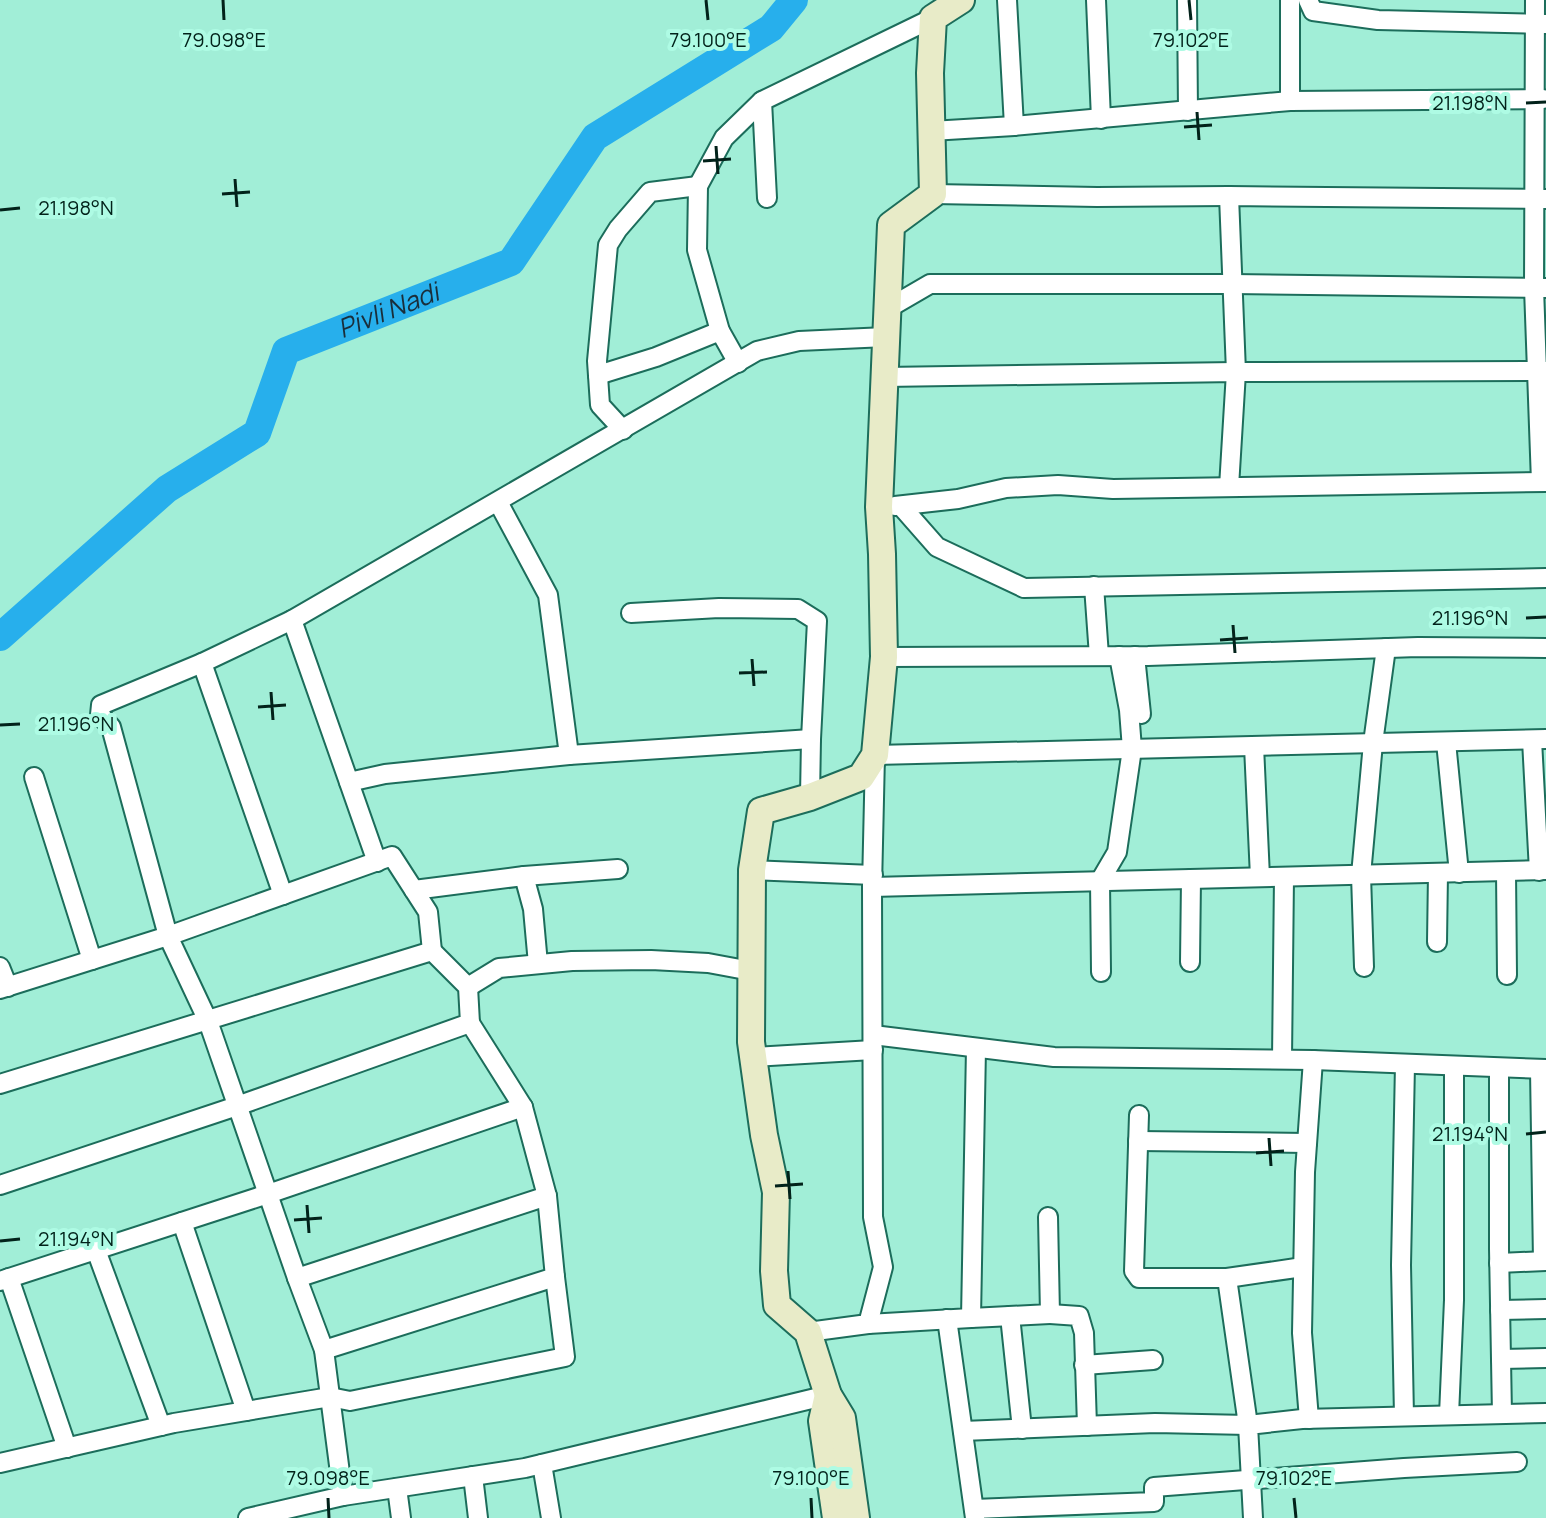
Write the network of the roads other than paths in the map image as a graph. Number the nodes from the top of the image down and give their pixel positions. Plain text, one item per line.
1 (961, 0) edge
2 (1007, 0) edge
3 (1096, 0) edge
4 (1187, 0) edge
5 (1290, 0) edge
6 (1308, 0) edge
7 (1535, 0) edge
8 (933, 18) junction
9 (1540, 24) edge
10 (1540, 99) edge
11 (762, 101) junction
12 (1290, 101) junction
13 (1188, 111) junction
14 (1101, 119) junction
15 (1014, 126) junction
16 (931, 131) junction
17 (698, 186) junction
18 (933, 194) junction
19 (1229, 196) junction
20 (767, 198) dead end
21 (1540, 199) edge
22 (1232, 284) junction
23 (1540, 288) edge
24 (887, 309) junction
25 (720, 331) junction
26 (886, 337) junction
27 (738, 363) junction
28 (1541, 371) edge
29 (1236, 372) junction
30 (598, 375) junction
31 (884, 377) junction
32 (623, 430) junction
33 (1543, 482) edge
34 (1229, 487) junction
35 (498, 502) junction
36 (890, 506) junction
37 (1546, 578) edge
38 (1094, 586) junction
39 (631, 613) dead end
40 (292, 620) junction
41 (1386, 648) junction
42 (1546, 648) edge
43 (1099, 656) junction
44 (1127, 656) junction
45 (884, 657) junction
46 (202, 663) junction
47 (811, 739) junction
48 (1539, 740) edge
49 (1446, 742) junction
50 (1373, 743) junction
51 (1254, 746) junction
52 (1139, 749) junction
53 (569, 755) junction
54 (875, 755) junction
55 (34, 777) dead end
56 (349, 782) junction
57 (810, 797) junction
58 (377, 862) junction
59 (618, 869) dead end
60 (752, 870) junction
61 (1542, 870) edge
62 (1506, 872) junction
63 (1438, 873) junction
64 (1459, 873) junction
65 (1361, 875) junction
66 (524, 876) junction
67 (1260, 877) junction
68 (1284, 877) junction
69 (1191, 879) junction
70 (872, 881) junction
71 (1100, 881) junction
72 (414, 890) junction
73 (283, 895) junction
74 (168, 936) junction
75 (1437, 942) dead end
76 (432, 951) junction
77 (92, 960) junction
78 (1190, 962) dead end
79 (538, 964) junction
80 (0, 967) edge
81 (1364, 967) dead end
82 (751, 971) junction
83 (1101, 972) dead end
84 (1507, 975) dead end
85 (468, 987) junction
86 (4, 988) edge
87 (208, 1021) junction
88 (470, 1023) junction
89 (873, 1043) junction
90 (976, 1048) junction
91 (753, 1057) junction
92 (1282, 1059) junction
93 (1313, 1060) junction
94 (1405, 1064) junction
95 (1454, 1066) junction
96 (1499, 1068) junction
97 (1543, 1070) edge
98 (0, 1084) edge
99 (237, 1106) junction
100 (523, 1107) junction
101 (1139, 1115) dead end
102 (1138, 1141) junction
103 (1307, 1143) junction
104 (0, 1185) edge
105 (268, 1194) junction
106 (547, 1196) junction
107 (1048, 1217) dead end
108 (182, 1222) junction
109 (96, 1250) junction
110 (1545, 1261) edge
111 (1499, 1263) junction
112 (1303, 1267) junction
113 (555, 1277) junction
114 (297, 1278) junction
115 (1227, 1278) junction
116 (5, 1279) edge
117 (1546, 1309) edge
118 (1500, 1310) junction
119 (1050, 1314) junction
120 (1010, 1316) junction
121 (971, 1318) junction
122 (947, 1319) junction
123 (868, 1324) junction
124 (808, 1332) junction
125 (324, 1350) junction
126 (1546, 1358) edge
127 (1501, 1359) junction
128 (1153, 1360) dead end
129 (1084, 1365) junction
130 (828, 1395) junction
131 (330, 1397) junction
132 (246, 1411) junction
133 (1546, 1413) edge
134 (1502, 1414) junction
135 (1449, 1415) junction
136 (1404, 1416) junction
137 (1309, 1419) junction
138 (1248, 1425) junction
139 (161, 1426) junction
140 (1087, 1426) junction
141 (1022, 1429) junction
142 (963, 1431) junction
143 (67, 1448) junction
144 (1517, 1462) dead end
145 (0, 1463) edge
146 (542, 1464) junction
147 (473, 1476) junction
148 (1250, 1481) junction
149 (397, 1488) junction
150 (343, 1496) junction
151 (974, 1514) edge
152 (248, 1518) edge
153 (401, 1518) edge
154 (478, 1518) edge
155 (551, 1518) edge
156 (836, 1518) edge
157 (856, 1518) edge
158 (1253, 1518) edge

1 - 8 street
2 - 15 street
3 - 14 street
4 - 13 street
5 - 12 street
6 - 9 street
7 - 9 street
8 - 11 street
8 - 16 street
9 - 10 street
10 - 12 street
10 - 21 street
11 - 17 street
11 - 20 street
12 - 13 street
13 - 14 street
14 - 15 street
15 - 16 street
16 - 18 street
17 - 25 street
17 - 30 street
18 - 19 street
18 - 24 street
19 - 21 street
19 - 22 street
21 - 23 street
22 - 23 street
22 - 24 street
22 - 29 street
23 - 28 street
24 - 26 street
25 - 27 street
25 - 30 street
26 - 27 street
26 - 31 street
27 - 32 street
28 - 29 street
28 - 33 street
29 - 31 street
29 - 34 street
30 - 32 street
31 - 36 street
32 - 35 street
33 - 34 street
34 - 36 street
35 - 40 street
35 - 53 street
36 - 38 street
36 - 45 street
37 - 38 street
38 - 43 street
39 - 47 street
40 - 46 street
40 - 56 street
41 - 42 street
41 - 44 street
41 - 50 street
43 - 44 street
43 - 45 street
44 - 52 street
45 - 54 street
46 - 73 street
46 - 74 street
47 - 53 street
47 - 57 street
48 - 49 street
48 - 61 street
49 - 50 street
49 - 64 street
50 - 51 street
50 - 65 street
51 - 52 street
51 - 67 street
52 - 54 street
52 - 71 street
53 - 56 street
54 - 57 street
54 - 70 street
55 - 77 street
56 - 58 street
57 - 60 street
58 - 72 street
58 - 73 street
59 - 66 street
60 - 70 street
60 - 82 street
61 - 62 street
62 - 64 street
62 - 84 street
63 - 64 street
63 - 65 street
63 - 75 street
65 - 68 street
65 - 81 street
66 - 72 street
66 - 79 street
67 - 68 street
67 - 69 street
68 - 92 street
69 - 71 street
69 - 78 street
70 - 71 street
70 - 89 street
71 - 83 street
72 - 76 street
73 - 74 street
74 - 77 street
74 - 87 street
76 - 85 street
76 - 87 street
77 - 86 street
79 - 82 street
79 - 85 street
80 - 86 street
82 - 91 street
85 - 88 street
87 - 98 street
87 - 99 street
88 - 99 street
88 - 100 street
89 - 90 street
89 - 91 street
89 - 123 street
90 - 92 street
90 - 121 street
91 - 124 street
92 - 93 street
93 - 94 street
93 - 103 street
94 - 95 street
94 - 136 street
95 - 96 street
95 - 135 street
96 - 97 street
96 - 111 street
97 - 110 street
99 - 104 street
99 - 105 street
100 - 105 street
100 - 106 street
101 - 102 street
102 - 103 street
102 - 115 street
103 - 112 street
105 - 108 street
105 - 114 street
106 - 113 street
106 - 114 street
107 - 119 street
108 - 109 street
108 - 132 street
109 - 116 street
109 - 139 street
110 - 111 street
111 - 118 street
112 - 115 street
112 - 137 street
113 - 125 street
113 - 131 street
114 - 125 street
115 - 138 street
116 - 143 street
117 - 118 street
118 - 127 street
119 - 120 street
119 - 129 street
120 - 121 street
120 - 141 street
121 - 122 street
122 - 123 street
122 - 142 street
123 - 124 street
124 - 130 street
125 - 131 street
126 - 127 street
127 - 134 street
128 - 129 street
129 - 140 street
130 - 146 street
130 - 156 street
130 - 157 street
131 - 132 street
131 - 150 street
132 - 139 street
133 - 134 street
134 - 135 street
135 - 136 street
136 - 137 street
137 - 138 street
138 - 140 street
138 - 148 street
139 - 143 street
140 - 141 street
141 - 142 street
142 - 151 street
143 - 145 street
144 - 148 street
146 - 147 street
146 - 155 street
147 - 149 street
147 - 154 street
148 - 151 street
148 - 158 street
149 - 150 street
149 - 153 street
150 - 152 street

